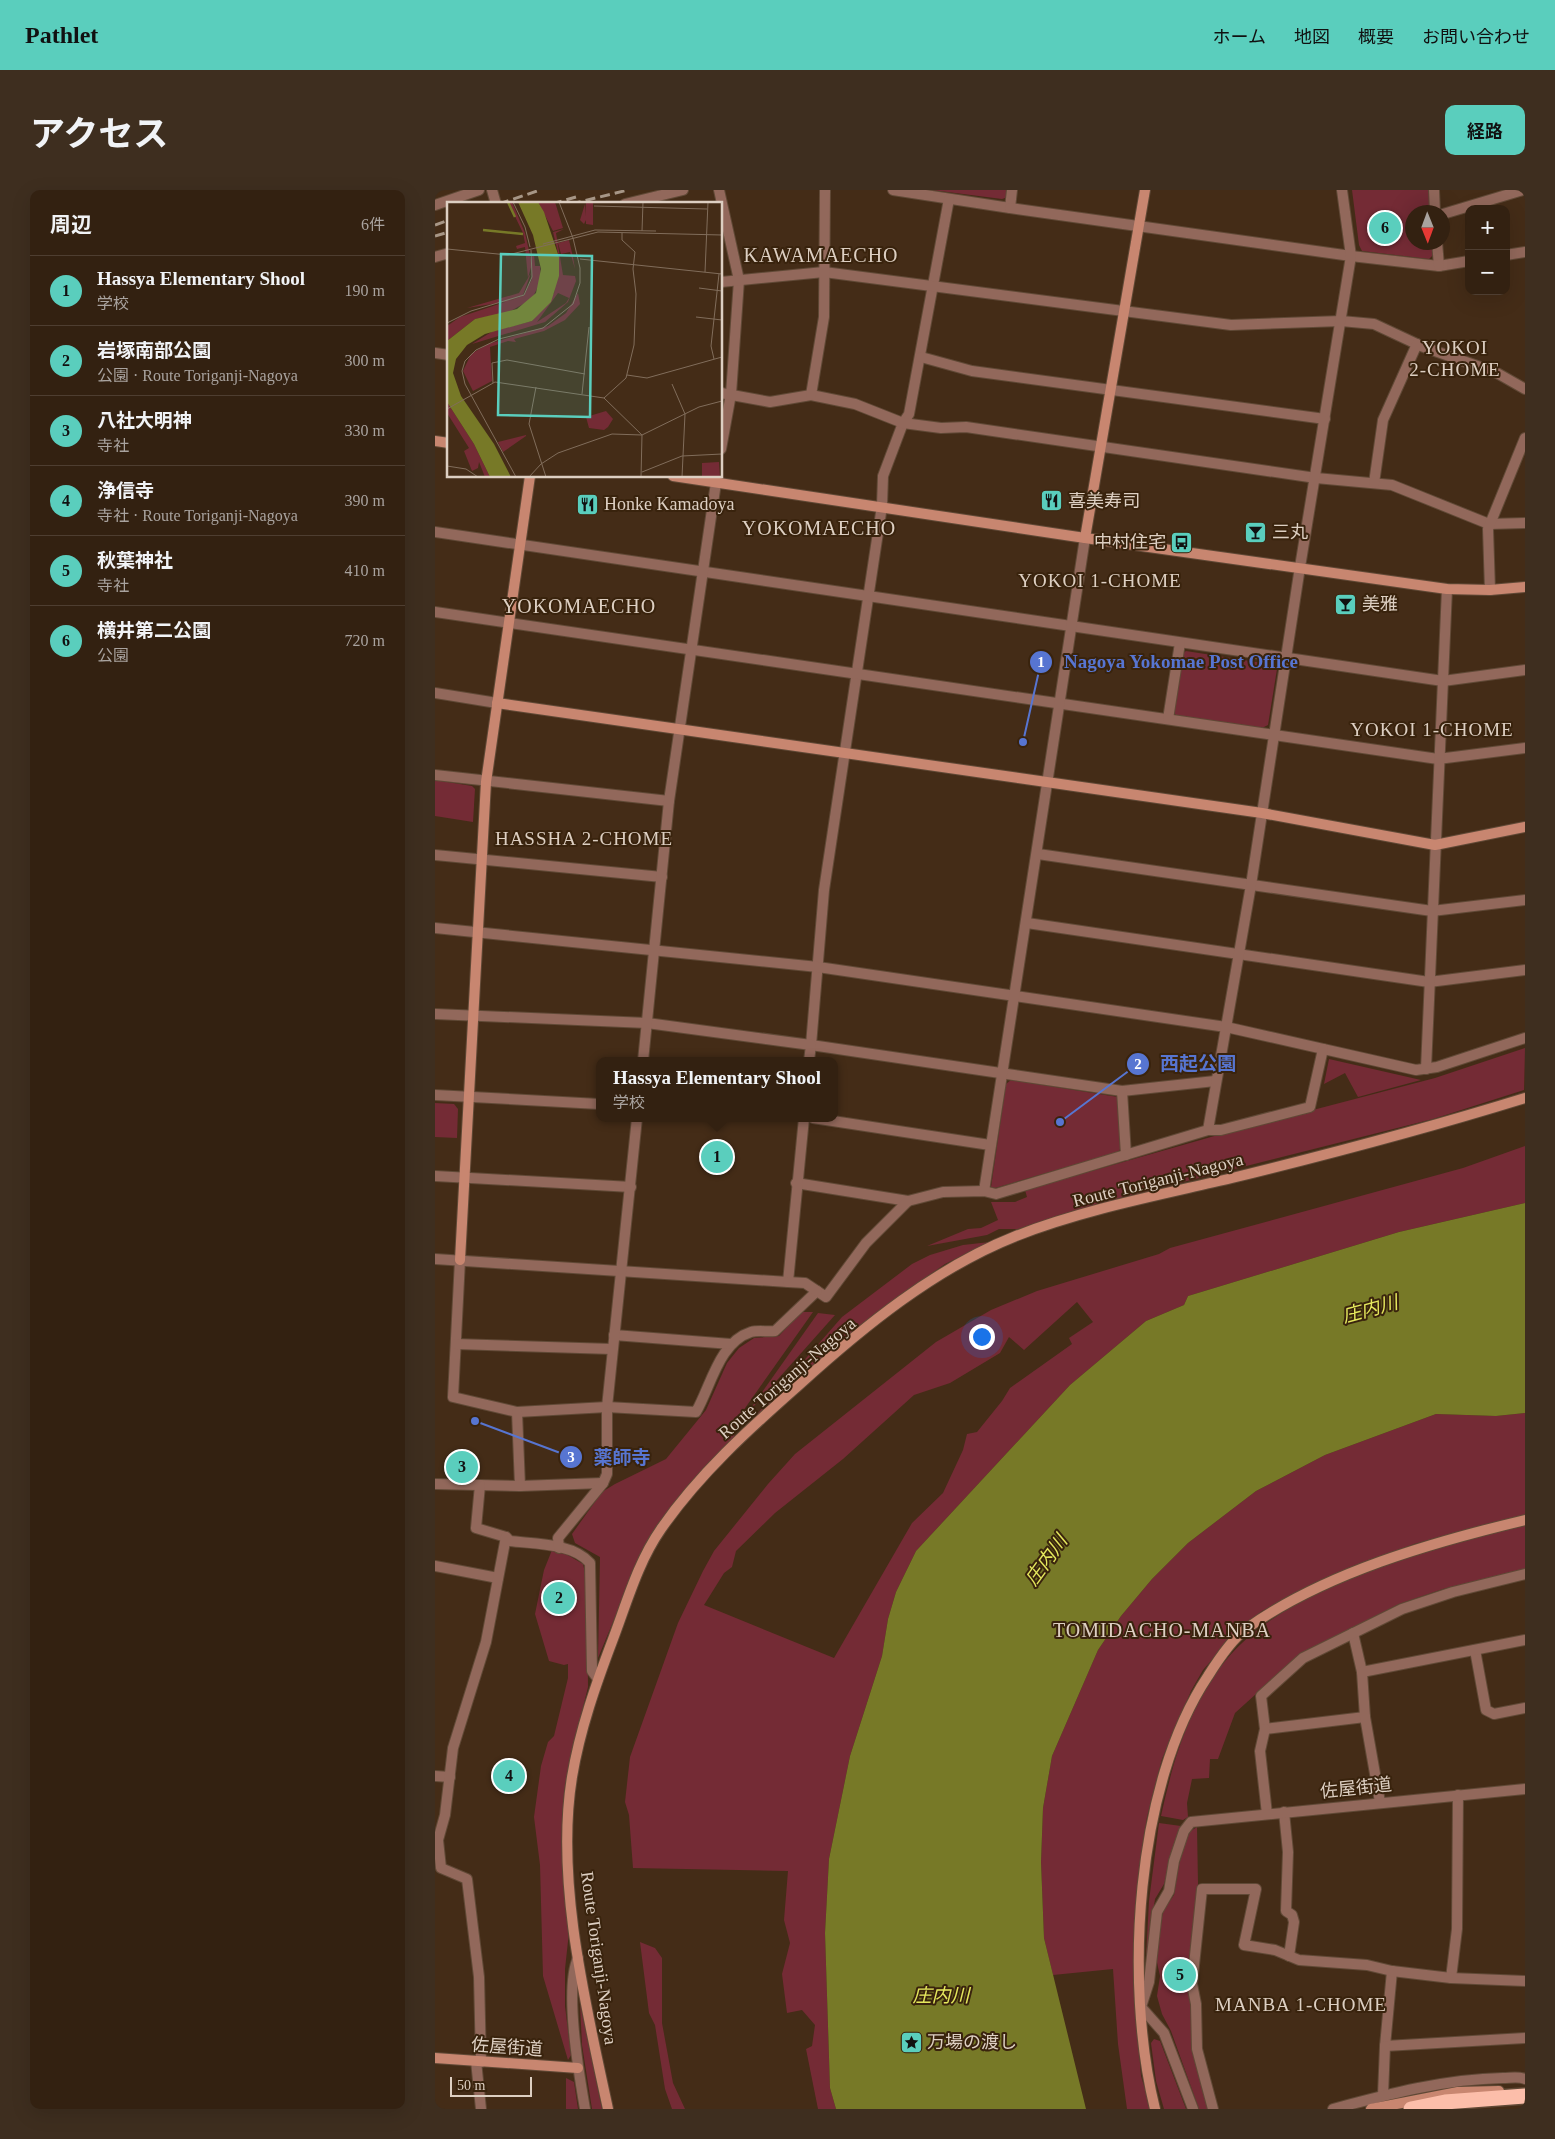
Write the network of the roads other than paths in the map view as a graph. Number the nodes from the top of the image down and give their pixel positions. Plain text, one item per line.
1 (479, 190) edge
2 (683, 190) edge
3 (825, 190) edge
4 (897, 190) edge
5 (1013, 190) edge
6 (1145, 190) edge
7 (1342, 190) edge
8 (1434, 190) edge
9 (1523, 190) edge
10 (949, 198) junction
11 (633, 202) edge
12 (435, 205) edge
13 (1435, 205) edge
14 (723, 208) edge
15 (1010, 208) junction
16 (1450, 212) edge
17 (1139, 225) junction
18 (1438, 250) edge
19 (1525, 252) edge
20 (1510, 254) edge
21 (1351, 256) junction
22 (1465, 262) edge
23 (1439, 266) junction
24 (825, 272) junction
25 (739, 280) junction
26 (723, 282) edge
27 (934, 286) junction
28 (1123, 310) junction
29 (1341, 322) junction
30 (1417, 344) junction
31 (921, 357) junction
32 (1111, 389) junction
33 (1525, 389) edge
34 (726, 393) edge
35 (811, 395) junction
36 (1325, 419) junction
37 (903, 423) junction
38 (723, 427) edge
39 (1525, 438) edge
40 (1102, 447) junction
41 (530, 478) edge
42 (702, 478) edge
43 (1316, 478) junction
44 (716, 479) edge
45 (1374, 482) junction
46 (883, 506) junction
47 (1525, 523) edge
48 (1489, 524) junction
49 (435, 532) edge
50 (1085, 538) junction
51 (521, 543) junction
52 (1300, 567) junction
53 (702, 572) junction
54 (1525, 587) edge
55 (1447, 589) junction
56 (1490, 590) junction
57 (869, 596) junction
58 (435, 612) edge
59 (509, 623) junction
60 (1073, 627) junction
61 (1180, 643) junction
62 (691, 649) junction
63 (1286, 657) junction
64 (1525, 670) edge
65 (857, 674) junction
66 (1443, 681) junction
67 (435, 693) edge
68 (497, 703) junction
69 (1060, 704) junction
70 (1168, 719) junction
71 (679, 730) junction
72 (1274, 735) junction
73 (1525, 748) edge
74 (845, 754) junction
75 (1439, 759) junction
76 (435, 775) edge
77 (486, 782) junction
78 (1049, 782) junction
79 (669, 801) junction
80 (1262, 813) junction
81 (1525, 827) edge
82 (1435, 844) junction
83 (1038, 854) junction
84 (435, 855) edge
85 (482, 860) junction
86 (662, 877) junction
87 (1251, 885) junction
88 (1525, 900) edge
89 (1432, 911) junction
90 (1027, 923) junction
91 (435, 928) edge
92 (478, 933) junction
93 (655, 951) junction
94 (1239, 955) junction
95 (818, 968) junction
96 (1525, 970) edge
97 (1429, 982) junction
98 (1014, 996) junction
99 (435, 1014) edge
100 (474, 1016) junction
101 (647, 1023) junction
102 (1226, 1027) junction
103 (1525, 1038) edge
104 (811, 1045) junction
105 (1323, 1049) junction
106 (643, 1057) edge
107 (810, 1057) edge
108 (1426, 1069) junction
109 (1002, 1073) junction
110 (1215, 1081) junction
111 (1122, 1091) junction
112 (435, 1095) edge
113 (469, 1097) junction
114 (1525, 1098) edge
115 (596, 1104) edge
116 (637, 1122) edge
117 (803, 1122) edge
118 (838, 1122) edge
119 (1208, 1130) junction
120 (990, 1145) junction
121 (1126, 1155) junction
122 (435, 1176) edge
123 (465, 1178) junction
124 (796, 1183) junction
125 (631, 1187) junction
126 (984, 1191) junction
127 (908, 1201) junction
128 (435, 1259) edge
129 (460, 1260) junction
130 (623, 1271) junction
131 (788, 1282) junction
132 (817, 1291) junction
133 (614, 1335) junction
134 (456, 1344) junction
135 (731, 1344) junction
136 (612, 1349) junction
137 (607, 1407) junction
138 (517, 1412) junction
139 (603, 1483) junction
140 (435, 1484) edge
141 (480, 1486) junction
142 (520, 1486) junction
143 (1525, 1520) edge
144 (506, 1537) junction
145 (559, 1548) junction
146 (435, 1566) edge
147 (1525, 1574) edge
148 (498, 1578) junction
149 (1353, 1633) junction
150 (1525, 1640) edge
151 (1475, 1650) junction
152 (1362, 1672) junction
153 (598, 1679) junction
154 (1525, 1708) edge
155 (1365, 1718) junction
156 (1265, 1729) junction
157 (435, 1776) edge
158 (450, 1777) junction
159 (1525, 1789) edge
160 (1458, 1795) junction
161 (1380, 1802) junction
162 (1284, 1812) junction
163 (1267, 1814) junction
164 (438, 1870) edge
165 (1289, 1956) junction
166 (578, 1958) junction
167 (1392, 1971) junction
168 (1451, 1978) junction
169 (1525, 1980) edge
170 (1141, 2007) junction
171 (1525, 2038) edge
172 (1385, 2046) junction
173 (435, 2058) edge
174 (479, 2062) junction
175 (578, 2068) junction
176 (1525, 2079) edge
177 (1525, 2091) edge
178 (1383, 2095) junction
179 (1525, 2096) edge
180 (481, 2109) edge
181 (585, 2109) edge
182 (608, 2109) edge
183 (1155, 2109) edge
184 (1193, 2109) edge
185 (1213, 2109) edge
186 (1333, 2109) edge
187 (1371, 2109) edge
188 (1411, 2109) edge

1 - 12 street
2 - 11 street
3 - 24 street
4 - 10 street
5 - 15 street
6 - 17 street
7 - 21 street
8 - 13 street
9 - 16 street
10 - 15 street
10 - 27 street
14 - 25 street
15 - 17 street
17 - 21 street
17 - 28 street
18 - 23 street
19 - 20 street
21 - 23 street
21 - 29 street
22 - 23 street
24 - 25 street
24 - 27 street
24 - 35 street
25 - 26 street
25 - 34 street
27 - 28 street
27 - 31 street
28 - 29 street
28 - 32 street
29 - 30 street
29 - 36 street
30 - 33 street
30 - 45 street
31 - 32 street
31 - 37 street
32 - 36 street
32 - 40 street
34 - 35 street
34 - 38 street
35 - 37 street
36 - 43 street
37 - 40 street
37 - 46 street
39 - 48 street
40 - 43 street
40 - 50 street
41 - 51 street
42 - 44 street
43 - 45 street
43 - 52 street
44 - 46 street
44 - 53 street
45 - 48 street
46 - 50 street
46 - 57 street
47 - 48 street
48 - 56 street
49 - 51 street
50 - 52 street
50 - 60 street
51 - 53 street
51 - 59 street
52 - 55 street
52 - 63 street
53 - 57 street
53 - 62 street
54 - 56 street
55 - 56 street
55 - 66 street
57 - 60 street
57 - 65 street
58 - 59 street
59 - 62 street
59 - 68 street
60 - 61 street
60 - 69 street
61 - 63 street
61 - 70 street
62 - 65 street
62 - 71 street
63 - 66 street
63 - 72 street
64 - 66 street
65 - 69 street
65 - 74 street
66 - 75 street
67 - 68 street
68 - 71 street
68 - 77 street
69 - 70 street
69 - 78 street
70 - 72 street
71 - 74 street
71 - 79 street
72 - 75 street
72 - 80 street
73 - 75 street
74 - 78 street
74 - 95 street
75 - 82 street
76 - 77 street
77 - 79 street
77 - 85 street
78 - 80 street
78 - 83 street
79 - 86 street
80 - 82 street
80 - 87 street
81 - 82 street
82 - 89 street
83 - 87 street
83 - 90 street
84 - 85 street
85 - 86 street
85 - 92 street
86 - 93 street
87 - 89 street
87 - 94 street
88 - 89 street
89 - 97 street
90 - 94 street
90 - 98 street
91 - 92 street
92 - 93 street
92 - 100 street
93 - 95 street
93 - 101 street
94 - 97 street
94 - 102 street
95 - 98 street
95 - 104 street
96 - 97 street
97 - 108 street
98 - 102 street
98 - 109 street
99 - 100 street
100 - 101 street
100 - 113 street
101 - 104 street
101 - 106 street
102 - 105 street
102 - 110 street
103 - 108 street
104 - 107 street
104 - 109 street
105 - 108 street
105 - 119 street
109 - 111 street
109 - 120 street
110 - 111 street
110 - 119 street
111 - 121 street
112 - 113 street
113 - 115 street
113 - 123 street
114 - 153 street, Route Toriganji-Nagoya
116 - 125 street
117 - 124 street
118 - 120 street
119 - 121 street
120 - 126 street
121 - 126 street
122 - 123 street
123 - 125 street
123 - 129 street
124 - 127 street
124 - 131 street
125 - 130 street
126 - 127 street
127 - 132 street
128 - 129 street
129 - 130 street
129 - 134 street
130 - 131 street
130 - 133 street
131 - 132 street
132 - 135 street
133 - 135 street
133 - 136 street
134 - 136 street
134 - 138 street
135 - 137 street
136 - 137 street
137 - 138 street
137 - 139 street
138 - 142 street
139 - 142 street
139 - 145 street
140 - 141 street
141 - 142 street
141 - 144 street
143 - 170 street
144 - 145 street
144 - 148 street
145 - 153 street
146 - 148 street
147 - 149 street
148 - 158 street
149 - 152 street
149 - 156 street
150 - 151 street
151 - 152 street
151 - 154 street
152 - 155 street
153 - 166 street, Route Toriganji-Nagoya
155 - 156 street
155 - 161 street
156 - 163 street
157 - 158 street
158 - 164 street
159 - 160 street, 佐屋街道
160 - 161 street, 佐屋街道
160 - 168 street
161 - 162 street, 佐屋街道
162 - 163 street, 佐屋街道
162 - 165 street
163 - 170 street, 佐屋街道
164 - 174 street
165 - 167 street
165 - 185 street
166 - 175 street
166 - 182 street, Route Toriganji-Nagoya
167 - 168 street
167 - 172 street
168 - 169 street
170 - 183 street
170 - 184 street
171 - 172 street
172 - 178 street
173 - 174 street, 佐屋街道
174 - 175 street, 佐屋街道
174 - 180 street
175 - 181 street
176 - 178 street
177 - 187 street
178 - 186 street
179 - 188 highway

